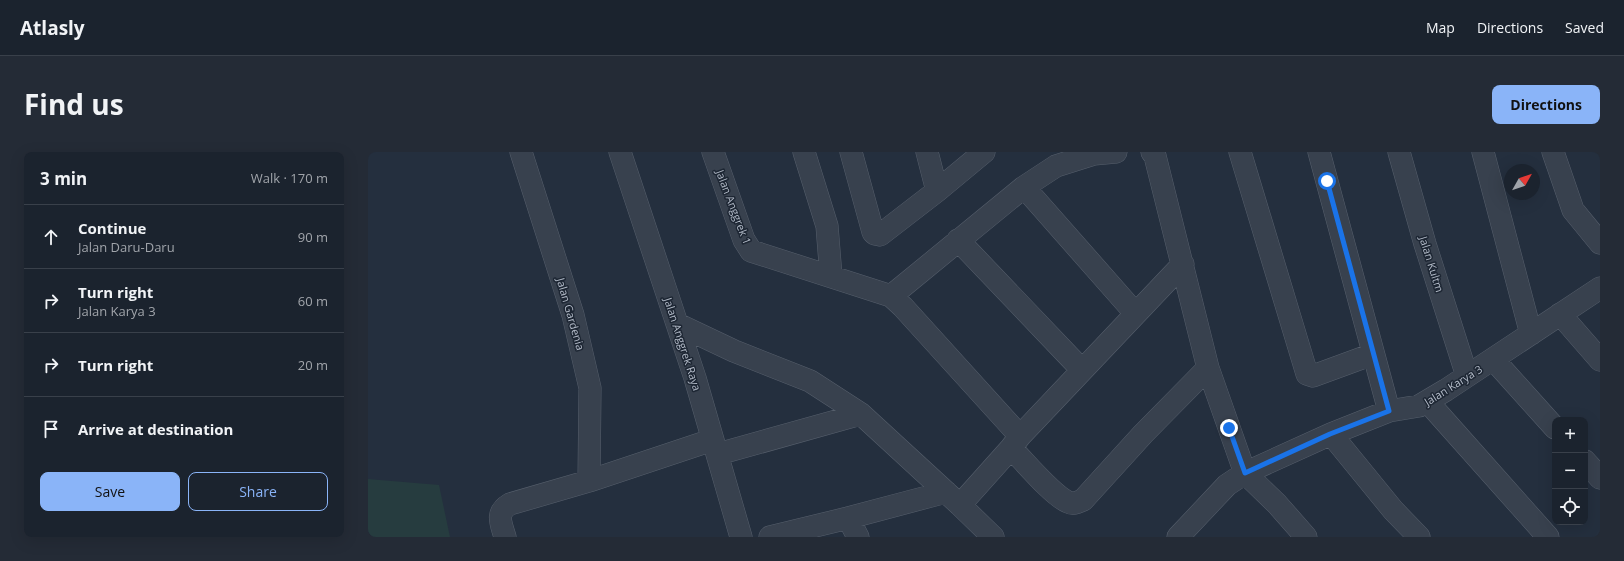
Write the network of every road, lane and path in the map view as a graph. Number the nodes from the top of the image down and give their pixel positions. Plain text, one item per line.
1 (521, 152) edge
2 (620, 152) edge
3 (713, 152) edge
4 (804, 152) edge
5 (851, 152) edge
6 (927, 152) edge
7 (984, 152) edge
8 (1116, 152) edge
9 (1152, 152) edge
10 (1240, 152) edge
11 (1319, 152) edge
12 (1399, 152) edge
13 (1483, 152) edge
14 (1553, 152) edge
15 (1024, 187) junction
16 (937, 191) junction
17 (958, 240) junction
18 (1600, 243) edge
19 (1183, 264) junction
20 (831, 276) junction
21 (1600, 288) edge
22 (891, 296) junction
23 (1135, 313) junction
24 (1560, 314) junction
25 (677, 324) junction
26 (1531, 334) junction
27 (1373, 354) junction
28 (1493, 359) junction
29 (1600, 360) edge
30 (1208, 368) junction
31 (1082, 370) junction
32 (1467, 376) junction
33 (1427, 401) junction
34 (1389, 411) junction
35 (862, 414) junction
36 (1552, 425) edge
37 (1330, 434) junction
38 (1016, 442) junction
39 (715, 447) junction
40 (1588, 464) edge
41 (1245, 473) junction
42 (1600, 478) edge
43 (589, 481) junction
44 (953, 498) junction
45 (848, 518) junction
46 (505, 537) edge
47 (741, 537) edge
48 (770, 537) edge
49 (858, 537) edge
50 (993, 537) edge
51 (1178, 537) edge
52 (1306, 537) edge
53 (1419, 537) edge
54 (1548, 537) edge

1 - 43 street, Jalan Gardenia
2 - 25 street, Jalan Anggrek Raya
3 - 20 street, Jalan Anggrek 1
4 - 20 street
5 - 16 street
6 - 16 street
7 - 16 street
8 - 15 street
9 - 19 street
10 - 27 street
11 - 27 street
12 - 32 street, Jalan Kultm
13 - 26 street
14 - 18 street
15 - 17 street
15 - 23 street
17 - 22 street
17 - 31 street
19 - 23 street
19 - 30 street
20 - 22 street
21 - 24 street, Jalan Karya 3
22 - 38 street
23 - 31 street
24 - 26 street, Jalan Karya 3
24 - 29 street
25 - 35 street
25 - 39 street, Jalan Anggrek Raya
26 - 28 street, Jalan Karya 3
27 - 34 street
28 - 32 street, Jalan Karya 3
28 - 36 street
30 - 38 street
30 - 41 street
31 - 38 street
32 - 33 street, Jalan Karya 3
33 - 34 street, Jalan Karya 3
33 - 54 street
34 - 37 street, Jalan Karya 3
35 - 39 street
35 - 44 street
37 - 41 street, Jalan Karya 3
37 - 53 street
38 - 44 street
39 - 43 street
39 - 47 street, Jalan Anggrek Raya
40 - 42 street
41 - 51 street, Jalan Karya 3
41 - 52 street
43 - 46 street
44 - 45 street
44 - 50 street
45 - 48 street
45 - 49 street

